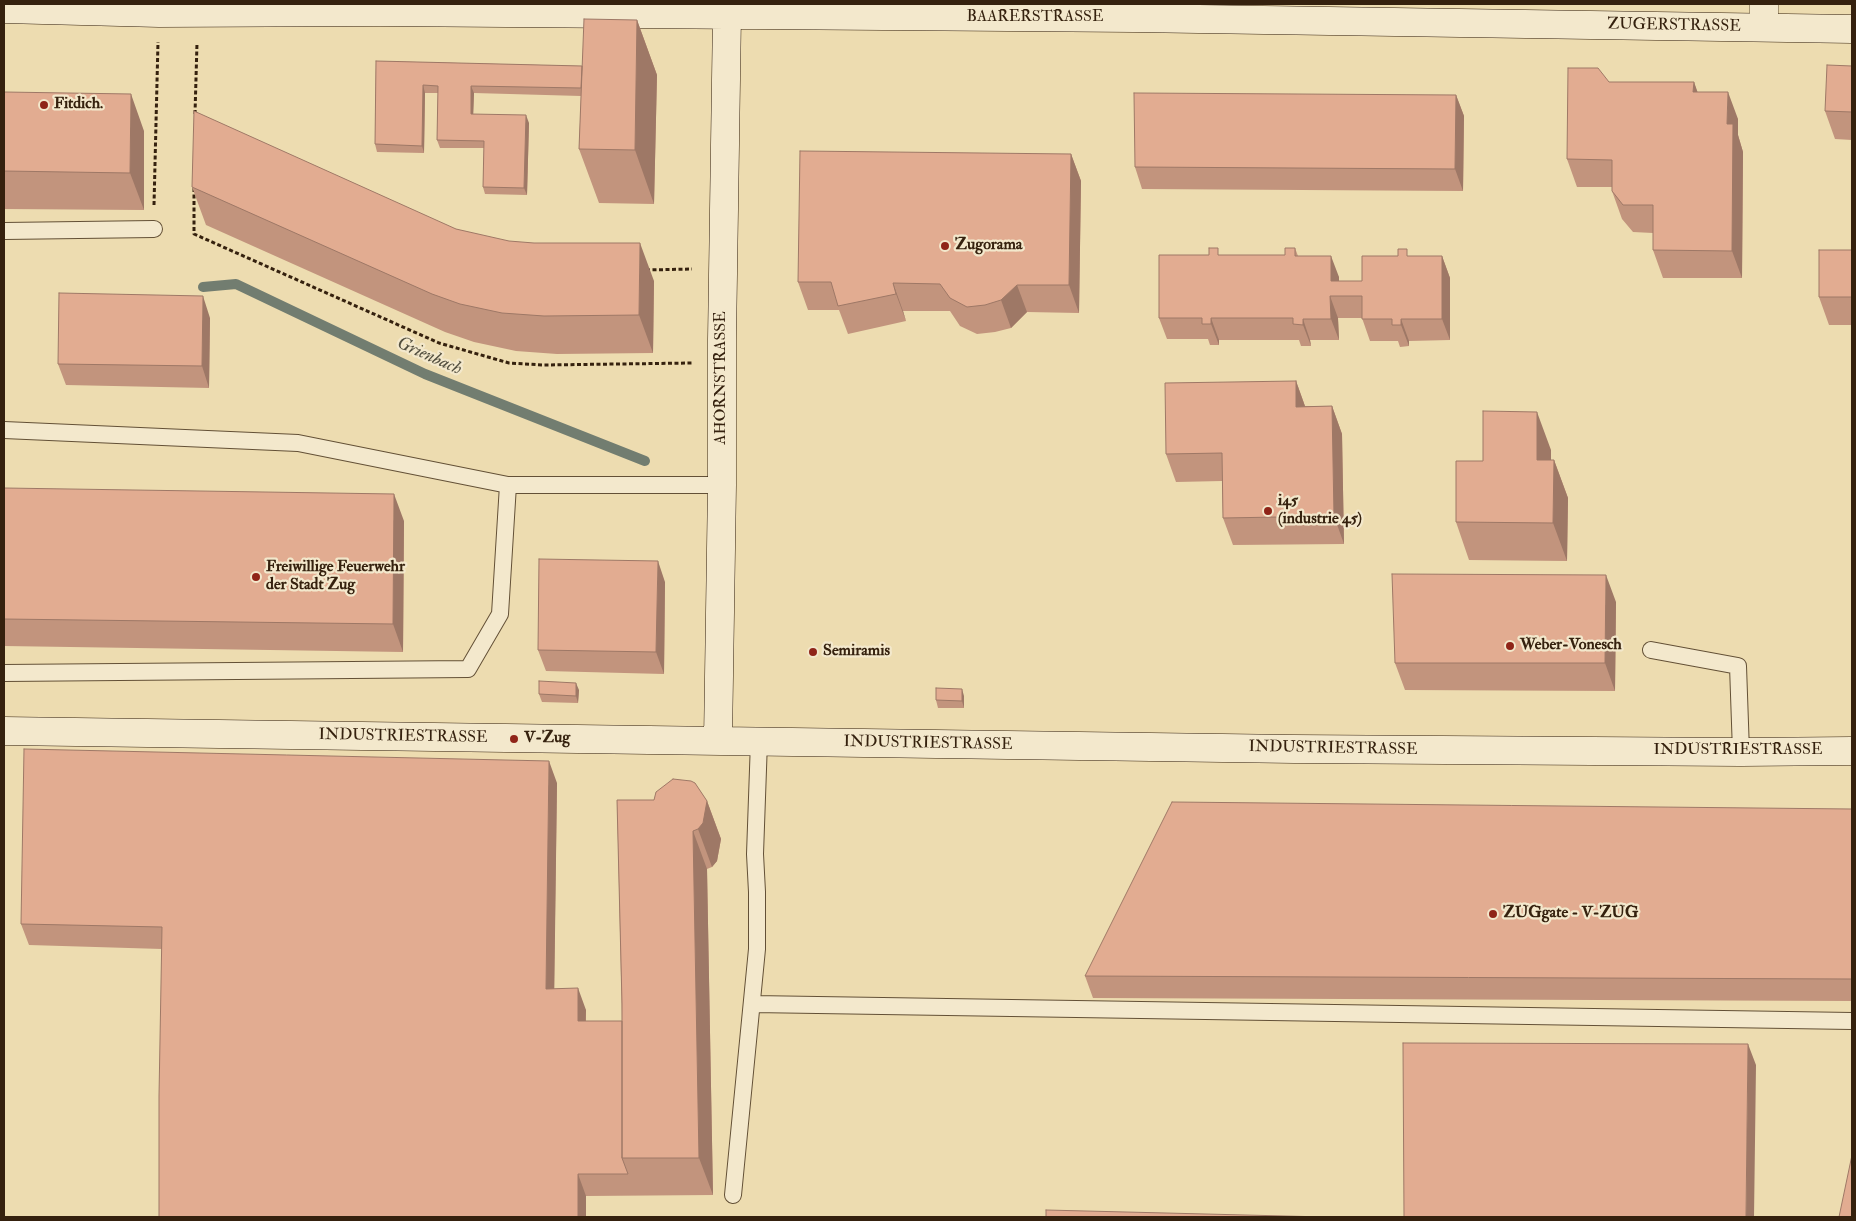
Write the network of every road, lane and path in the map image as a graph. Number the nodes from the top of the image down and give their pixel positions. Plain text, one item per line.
1 (14, 7) edge
2 (727, 9) edge
3 (159, 13) junction
4 (198, 13) junction
5 (1764, 16) edge
6 (1496, 24) joint
7 (1852, 29) edge
8 (195, 115) edge
9 (194, 184) edge
10 (154, 229) joint
11 (4, 231) edge
12 (722, 268) junction
13 (644, 270) dead end
14 (722, 363) junction
15 (4, 430) edge
16 (722, 485) junction
17 (508, 486) junction
18 (1651, 650) dead end
19 (4, 673) edge
20 (4, 731) edge
21 (718, 740) junction
22 (759, 741) junction
23 (1852, 751) edge
24 (1741, 752) junction
25 (753, 1004) junction
26 (1852, 1021) edge
27 (734, 1195) dead end

1 - 3 street, BAARERSTRASSE
2 - 4 street, BAARERSTRASSE
2 - 6 street, BAARERSTRASSE
2 - 12 street, AHORNSTRASSE
3 - 4 street, BAARERSTRASSE
3 - 10 path
4 - 8 path
5 - 6 street, ZUGERSTRASSE
5 - 7 street, ZUGERSTRASSE
9 - 14 path
10 - 11 lane
12 - 13 path
12 - 14 street, AHORNSTRASSE
14 - 16 street, AHORNSTRASSE
15 - 17 lane
16 - 17 lane
16 - 21 street, AHORNSTRASSE
17 - 19 lane
18 - 24 lane
20 - 21 street, INDUSTRIESTRASSE
21 - 22 street, INDUSTRIESTRASSE
22 - 24 street, INDUSTRIESTRASSE
22 - 25 lane
23 - 24 street, INDUSTRIESTRASSE
25 - 26 lane
25 - 27 lane

